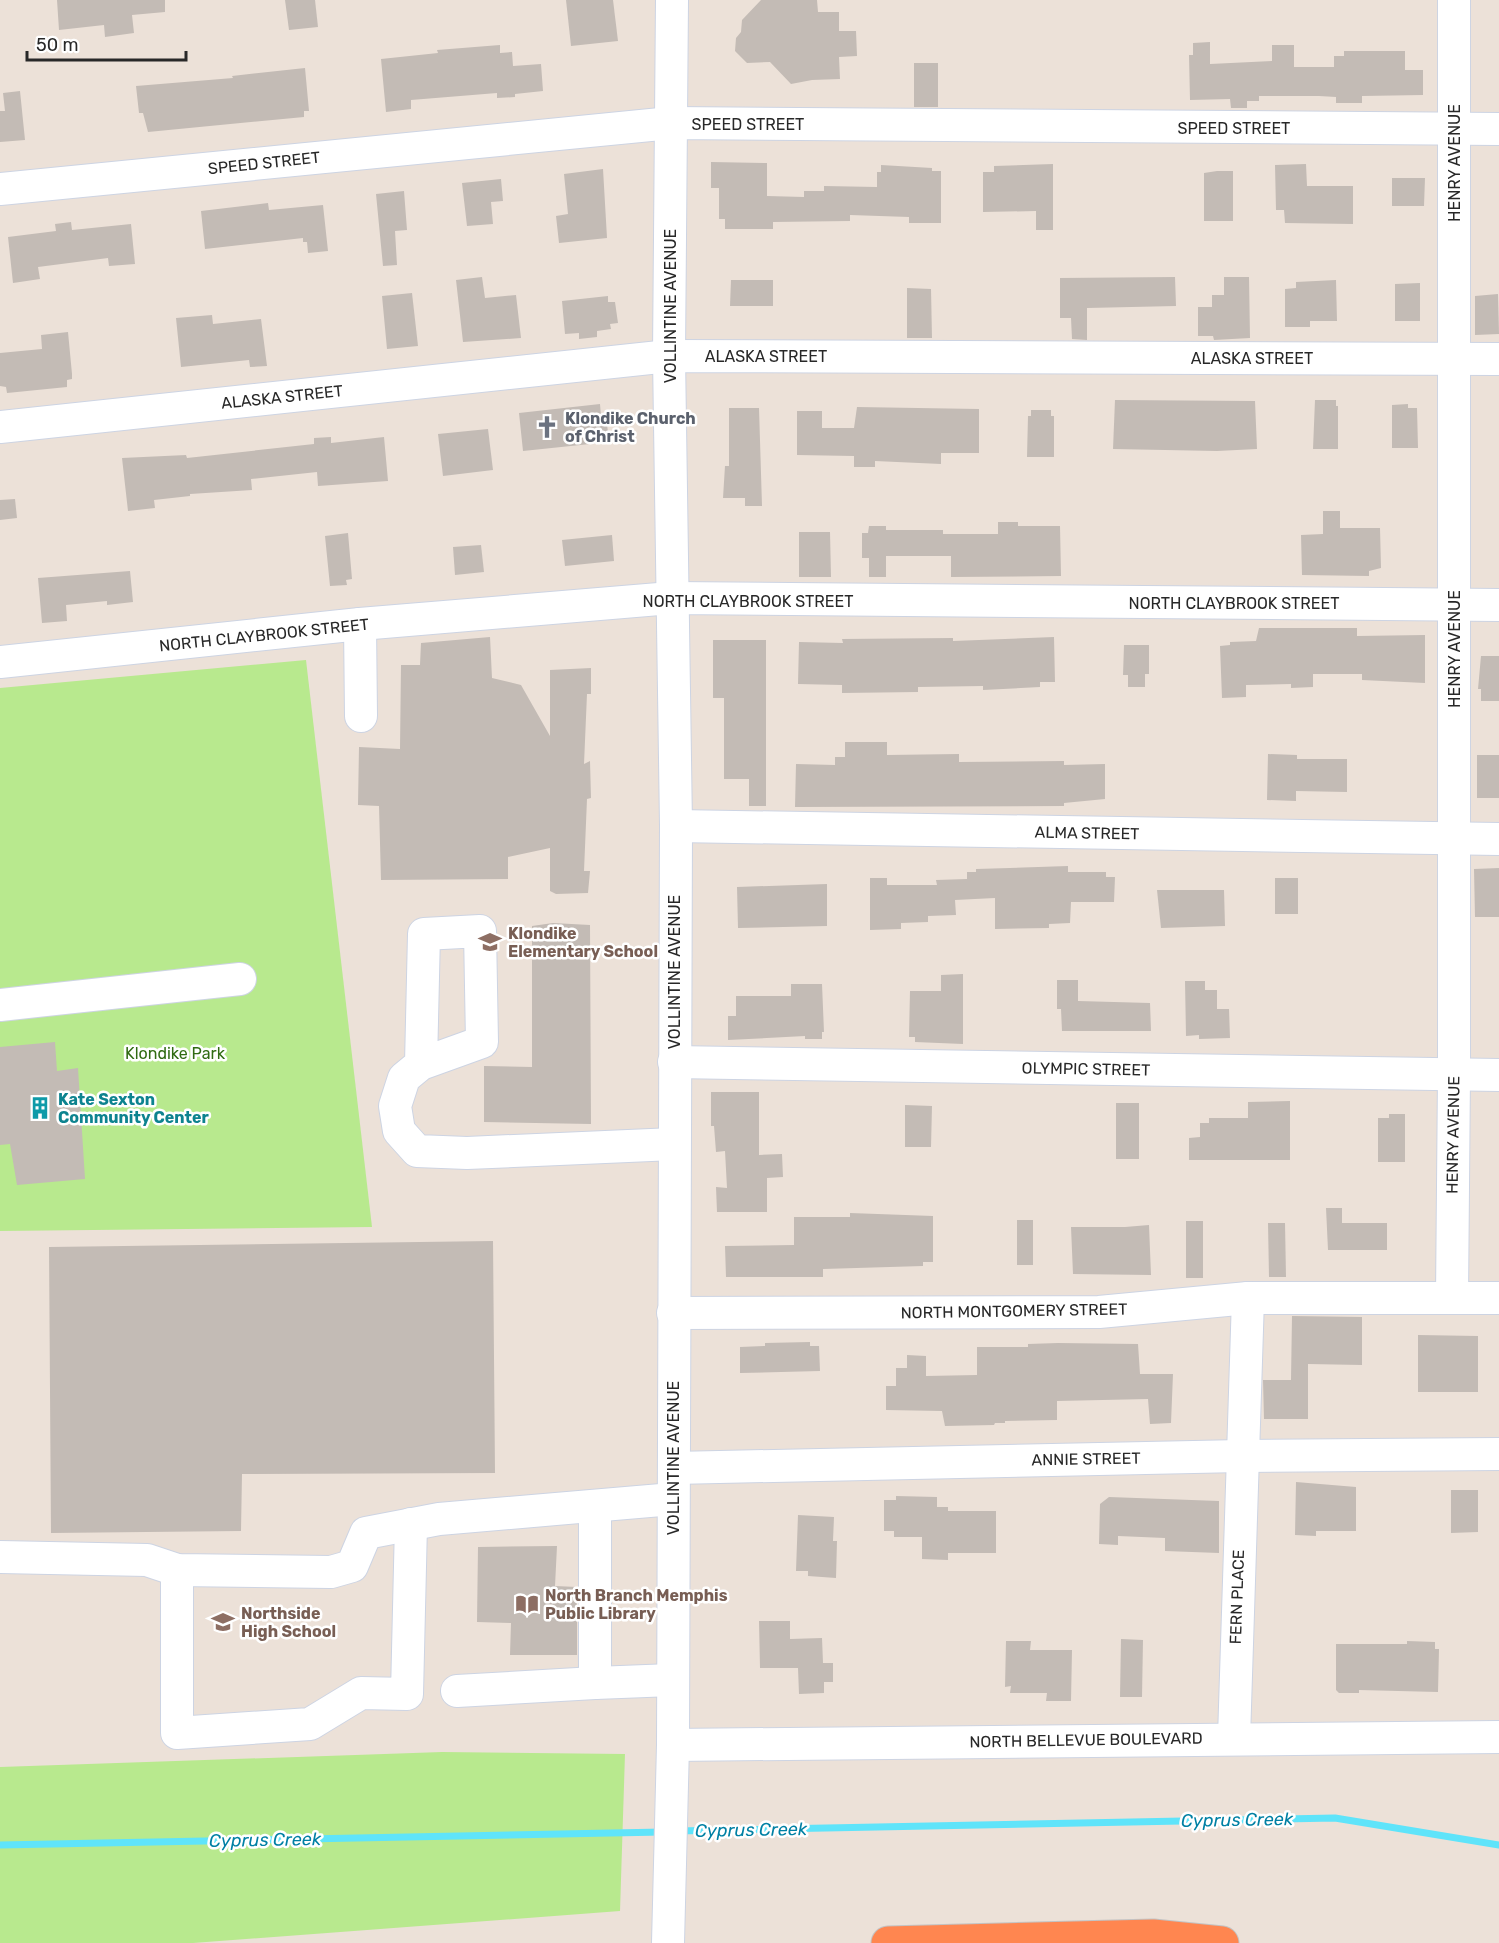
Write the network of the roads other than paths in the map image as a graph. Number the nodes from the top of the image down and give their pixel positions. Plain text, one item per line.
1 (672, 0) edge
2 (1454, 0) edge
3 (671, 123) junction
4 (1499, 129) edge
5 (1455, 130) junction
6 (0, 189) edge
7 (669, 356) junction
8 (1499, 358) edge
9 (1452, 359) junction
10 (0, 427) edge
11 (672, 598) junction
12 (1454, 605) junction
13 (1499, 605) edge
14 (360, 624) junction
15 (0, 662) edge
16 (361, 716) dead end
17 (676, 826) junction
18 (1454, 839) junction
19 (1499, 839) edge
20 (240, 979) dead end
21 (0, 1005) edge
22 (674, 1062) junction
23 (421, 1064) dead end
24 (1454, 1075) junction
25 (1499, 1075) edge
26 (674, 1144) junction
27 (1248, 1298) junction
28 (1452, 1298) junction
29 (1499, 1298) edge
30 (673, 1313) junction
31 (1499, 1454) edge
32 (1241, 1456) junction
33 (674, 1468) junction
34 (673, 1499) junction
35 (595, 1506) junction
36 (411, 1524) junction
37 (0, 1557) edge
38 (177, 1570) junction
39 (672, 1680) junction
40 (596, 1683) junction
41 (457, 1691) dead end
42 (1499, 1737) edge
43 (1233, 1738) junction
44 (673, 1745) junction
45 (668, 1943) edge
46 (888, 1943) edge
47 (1222, 1943) edge

1 - 3 street, VOLLINTINE AVENUE
2 - 5 street, HENRY AVENUE
3 - 5 street, SPEED STREET
3 - 6 street, SPEED STREET
3 - 7 street, VOLLINTINE AVENUE
4 - 5 street, SPEED STREET
5 - 9 street, HENRY AVENUE
7 - 9 street, ALASKA STREET
7 - 10 street, ALASKA STREET
7 - 11 street, VOLLINTINE AVENUE
8 - 9 street, ALASKA STREET
9 - 12 street, HENRY AVENUE
11 - 12 street, NORTH CLAYBROOK STREET
11 - 14 street, NORTH CLAYBROOK STREET
11 - 17 street, VOLLINTINE AVENUE
12 - 13 street, NORTH CLAYBROOK STREET
12 - 18 street, HENRY AVENUE
14 - 15 street, NORTH CLAYBROOK STREET
14 - 16 street
17 - 18 street, ALMA STREET
17 - 22 street, VOLLINTINE AVENUE
18 - 19 street, ALMA STREET
18 - 24 street, HENRY AVENUE
20 - 21 street
22 - 24 street, OLYMPIC STREET
22 - 26 street, VOLLINTINE AVENUE
23 - 26 street
24 - 25 street, OLYMPIC STREET
24 - 28 street, HENRY AVENUE
26 - 30 street, VOLLINTINE AVENUE
27 - 28 street, NORTH MONTGOMERY STREET
27 - 30 street, NORTH MONTGOMERY STREET
27 - 32 street, FERN PLACE
28 - 29 street, NORTH MONTGOMERY STREET
30 - 33 street, VOLLINTINE AVENUE
31 - 32 street, ANNIE STREET
32 - 33 street, ANNIE STREET
32 - 43 street, FERN PLACE
33 - 34 street, VOLLINTINE AVENUE
34 - 35 street
34 - 39 street, VOLLINTINE AVENUE
35 - 36 street
35 - 40 street
36 - 38 street
36 - 38 street
37 - 38 street
39 - 40 street
39 - 44 street, VOLLINTINE AVENUE
40 - 41 street
42 - 43 street, NORTH BELLEVUE BOULEVARD
43 - 44 street, NORTH BELLEVUE BOULEVARD
44 - 45 street, VOLLINTINE AVENUE
46 - 47 highway

